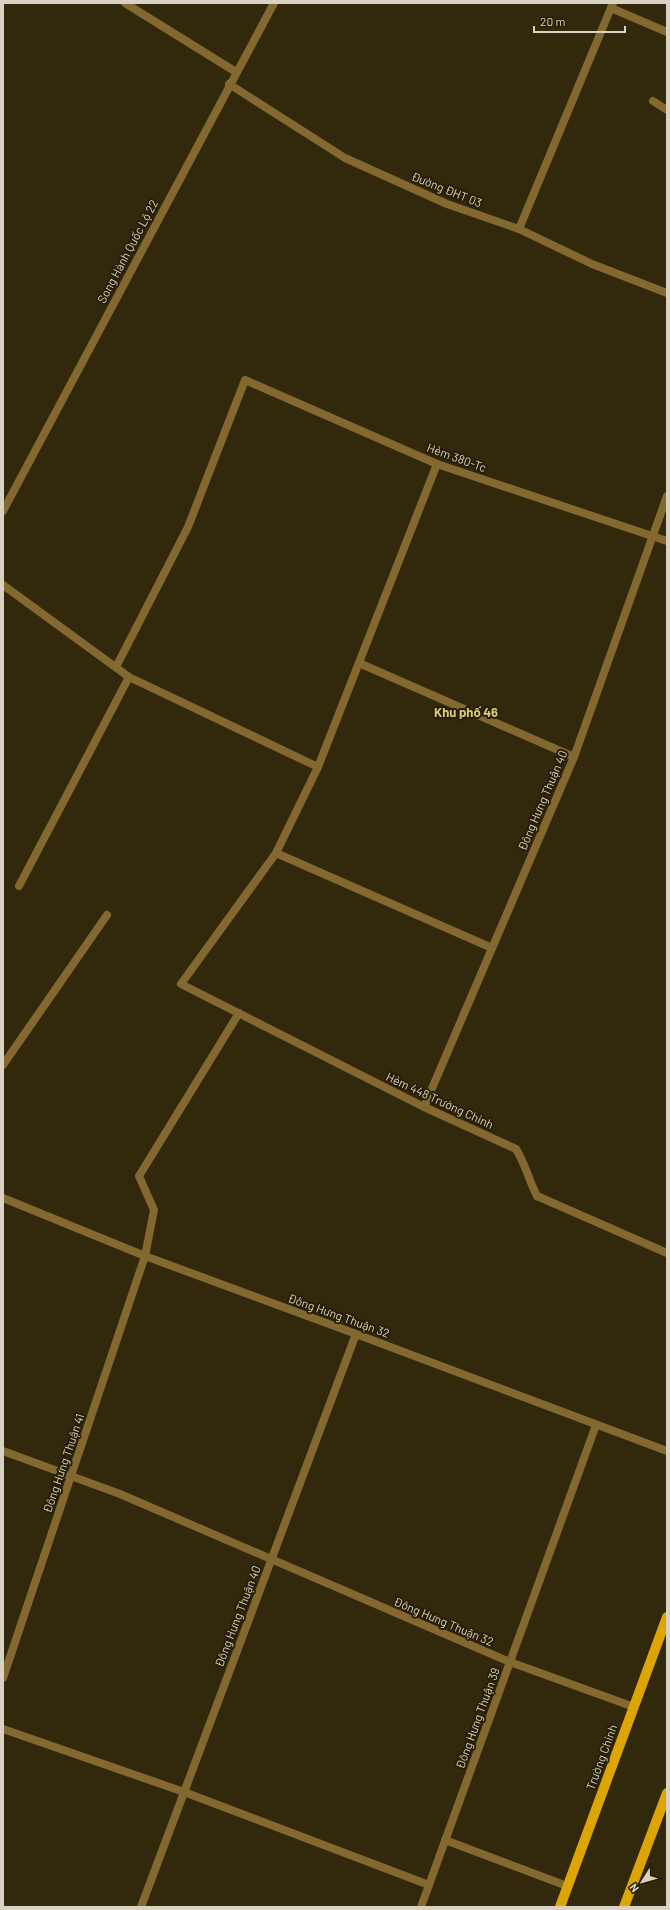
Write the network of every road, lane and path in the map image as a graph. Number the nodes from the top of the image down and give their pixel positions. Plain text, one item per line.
1 (274, 3) edge
2 (131, 5) edge
3 (612, 6) edge
4 (667, 32) edge
5 (236, 72) junction
6 (229, 84) junction
7 (653, 101) dead end
8 (667, 110) edge
9 (519, 228) junction
10 (667, 293) edge
11 (437, 464) junction
12 (667, 496) edge
13 (3, 511) edge
14 (653, 535) junction
15 (667, 541) edge
16 (3, 585) edge
17 (359, 663) junction
18 (116, 667) junction
19 (129, 677) junction
20 (574, 757) junction
21 (318, 767) junction
22 (276, 854) junction
23 (20, 886) dead end
24 (107, 916) dead end
25 (492, 948) junction
26 (239, 1013) junction
27 (3, 1065) edge
28 (424, 1107) junction
29 (3, 1198) edge
30 (667, 1254) edge
31 (145, 1256) junction
32 (356, 1334) junction
33 (596, 1425) junction
34 (3, 1451) edge
35 (667, 1451) edge
36 (72, 1476) junction
37 (271, 1560) junction
38 (667, 1616) edge
39 (510, 1662) junction
40 (3, 1678) edge
41 (634, 1707) junction
42 (3, 1729) edge
43 (184, 1792) junction
44 (667, 1793) edge
45 (445, 1840) junction
46 (429, 1885) junction
47 (567, 1886) junction
48 (141, 1907) edge
49 (421, 1907) edge
50 (560, 1907) edge
51 (624, 1907) edge

1 - 5 street, Song Hành Quốc Lộ 22
2 - 5 street
3 - 4 street
3 - 9 street
5 - 6 street, Song Hành Quốc Lộ 22
6 - 9 street, Đường ĐHT 03
6 - 13 street, Song Hành Quốc Lộ 22
7 - 8 street
9 - 10 street, Đường ĐHT 03
11 - 14 street, Hẻm 380-Tc
11 - 17 street
11 - 18 street, Hẻm 380-Tc
12 - 14 street, Đông Hưng Thuận 40
14 - 15 street, Hẻm 380-Tc
14 - 20 street, Đông Hưng Thuận 40
16 - 18 street
17 - 20 street
17 - 21 street
18 - 19 street
19 - 21 street
19 - 23 street
20 - 25 street, Đông Hưng Thuận 40
21 - 22 street
22 - 25 street
22 - 26 street, Hẻm 448 Trường Chinh
24 - 27 street
25 - 28 street, Đông Hưng Thuận 40
26 - 28 street, Hẻm 448 Trường Chinh
26 - 31 street, Đông Hưng Thuận 41
28 - 30 street, Hẻm 448 Trường Chinh
29 - 31 street, Đông Hưng Thuận 32
31 - 32 street, Đông Hưng Thuận 32
31 - 36 street, Đông Hưng Thuận 41
32 - 33 street, Đông Hưng Thuận 32
32 - 37 street, Đông Hưng Thuận 40
33 - 35 street, Đông Hưng Thuận 32
33 - 39 street, Đông Hưng Thuận 39
34 - 36 street, Đông Hưng Thuận 32
36 - 37 street, Đông Hưng Thuận 32
36 - 40 street, Đông Hưng Thuận 41
37 - 39 street, Đông Hưng Thuận 32
37 - 43 street, Đông Hưng Thuận 40
38 - 41 main road, Trường Chinh
39 - 41 street, Đông Hưng Thuận 32
39 - 45 street, Đông Hưng Thuận 39
41 - 47 main road, Trường Chinh
42 - 43 street
43 - 46 street
43 - 48 street, Đông Hưng Thuận 40
44 - 51 main road
45 - 46 street, Đông Hưng Thuận 39
45 - 47 street
46 - 49 street, Đông Hưng Thuận 39
47 - 50 main road, Trường Chinh

